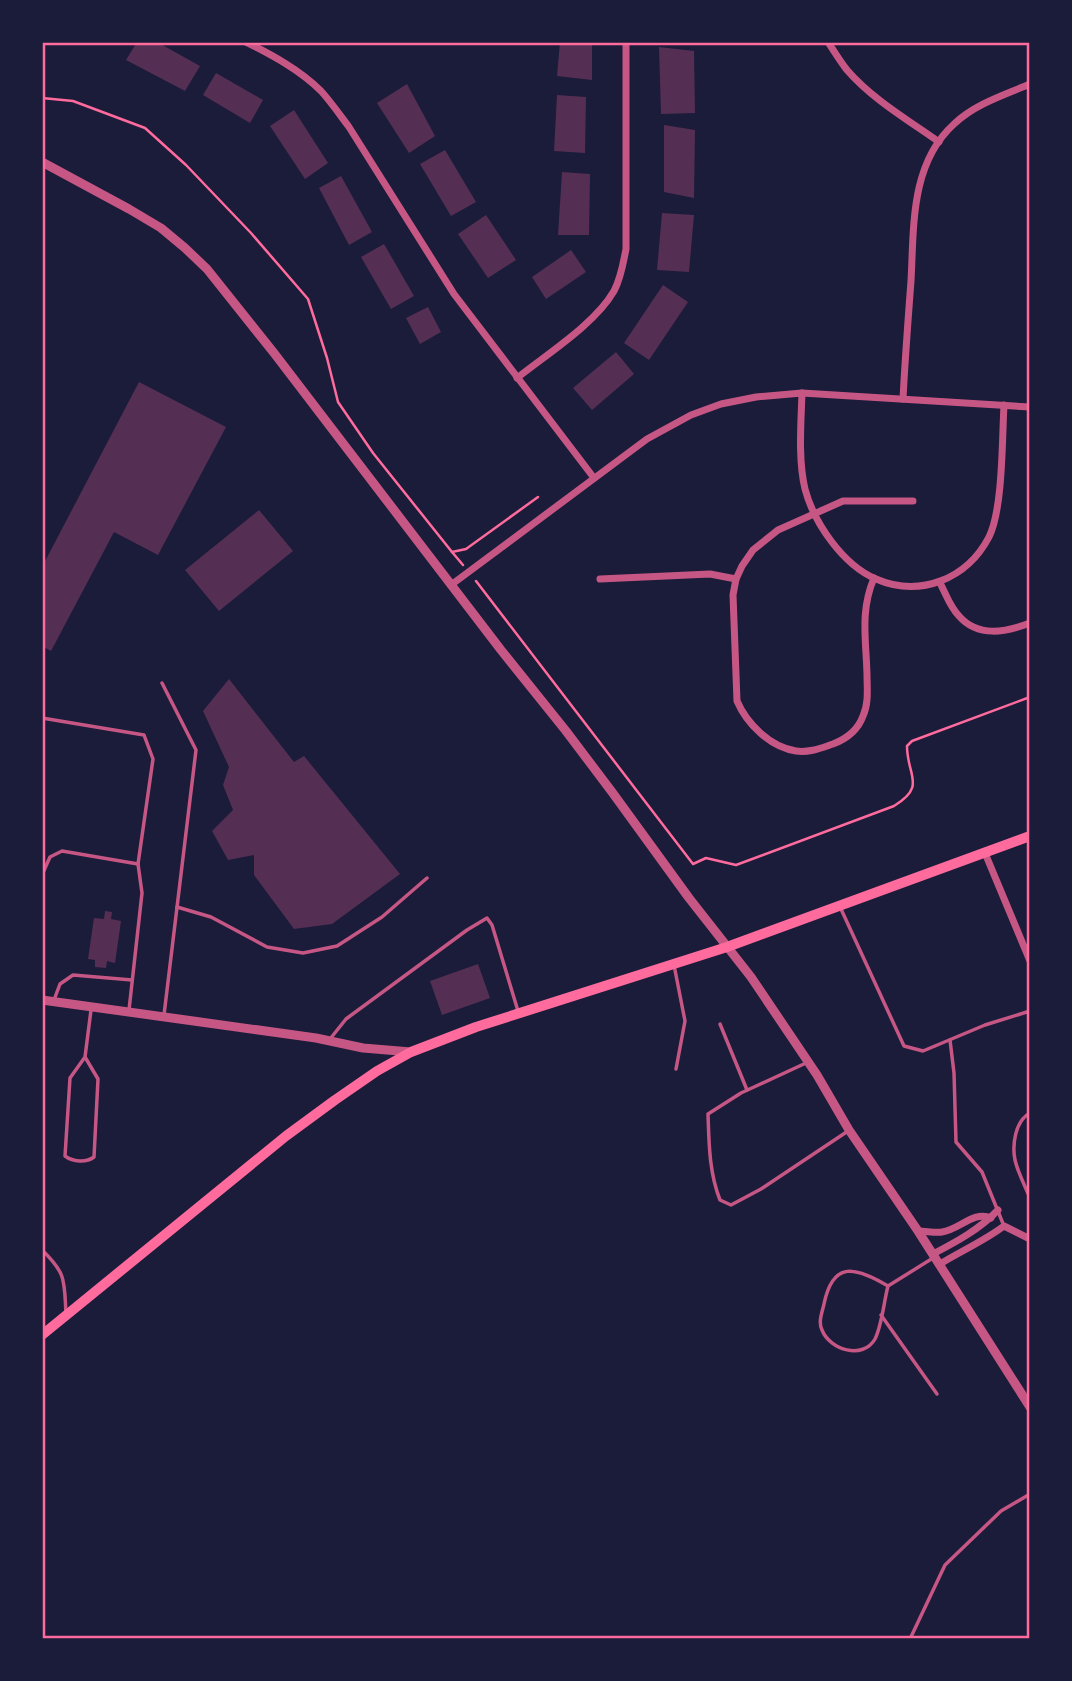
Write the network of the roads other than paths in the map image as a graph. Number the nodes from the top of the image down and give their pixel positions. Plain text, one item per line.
1 (246, 42) edge
2 (626, 42) edge
3 (828, 42) edge
4 (1030, 84) edge
5 (939, 142) junction
6 (42, 162) edge
7 (517, 378) junction
8 (802, 393) junction
9 (903, 399) junction
10 (1004, 405) junction
11 (1030, 407) edge
12 (594, 478) junction
13 (913, 501) dead end
14 (815, 513) junction
15 (600, 579) dead end
16 (736, 579) junction
17 (874, 579) junction
18 (940, 583) junction
19 (451, 585) junction
20 (1030, 623) edge
21 (162, 683) dead end
22 (42, 718) edge
23 (1030, 836) edge
24 (985, 853) junction
25 (138, 864) junction
26 (42, 876) edge
27 (427, 878) dead end
28 (840, 906) junction
29 (177, 907) junction
30 (727, 947) junction
31 (1030, 961) edge
32 (674, 965) junction
33 (132, 980) junction
34 (42, 1000) edge
35 (53, 1002) junction
36 (91, 1008) junction
37 (1030, 1011) edge
38 (129, 1013) junction
39 (519, 1014) junction
40 (164, 1017) junction
41 (720, 1024) dead end
42 (328, 1040) junction
43 (950, 1040) junction
44 (411, 1052) junction
45 (85, 1057) junction
46 (808, 1062) junction
47 (676, 1069) dead end
48 (747, 1090) junction
49 (1030, 1113) edge
50 (849, 1130) junction
51 (1030, 1198) edge
52 (998, 1210) junction
53 (991, 1218) junction
54 (1004, 1226) junction
55 (918, 1231) junction
56 (1030, 1239) edge
57 (42, 1250) edge
58 (936, 1258) junction
59 (888, 1286) junction
60 (66, 1315) junction
61 (881, 1315) junction
62 (42, 1335) edge
63 (937, 1394) dead end
64 (1030, 1407) edge
65 (1030, 1494) edge
66 (911, 1639) edge

1 - 7 street
2 - 7 street
3 - 5 street
4 - 5 street
5 - 9 street
6 - 19 street
7 - 12 street
8 - 9 street
8 - 12 street
8 - 14 street
9 - 10 street
10 - 11 street
10 - 18 street
12 - 19 street
13 - 14 street
14 - 16 street
14 - 17 street
15 - 16 street
16 - 17 street
17 - 18 street
18 - 20 street
19 - 30 street
21 - 29 lane
22 - 25 lane
23 - 24 main road
24 - 28 main road
24 - 31 street
25 - 26 lane
25 - 33 lane
27 - 29 lane
28 - 30 main road
28 - 43 lane
29 - 40 lane
30 - 32 main road
30 - 46 street
32 - 39 main road
32 - 47 lane
33 - 35 lane
33 - 38 lane
34 - 35 street
35 - 36 street
36 - 38 street
36 - 45 lane
37 - 43 lane
38 - 40 street
39 - 42 lane
39 - 44 main road
40 - 42 street
41 - 48 lane
42 - 44 street
43 - 52 lane
44 - 60 main road
45 - 45 lane
46 - 48 lane
46 - 50 street
48 - 50 lane
49 - 51 lane
50 - 55 street
52 - 53 street
52 - 54 lane
53 - 55 street
53 - 58 street
54 - 56 street
54 - 58 street
55 - 58 street
57 - 60 lane
58 - 59 lane
58 - 64 street
59 - 61 lane
59 - 61 lane
60 - 62 main road
61 - 63 lane
65 - 66 lane

